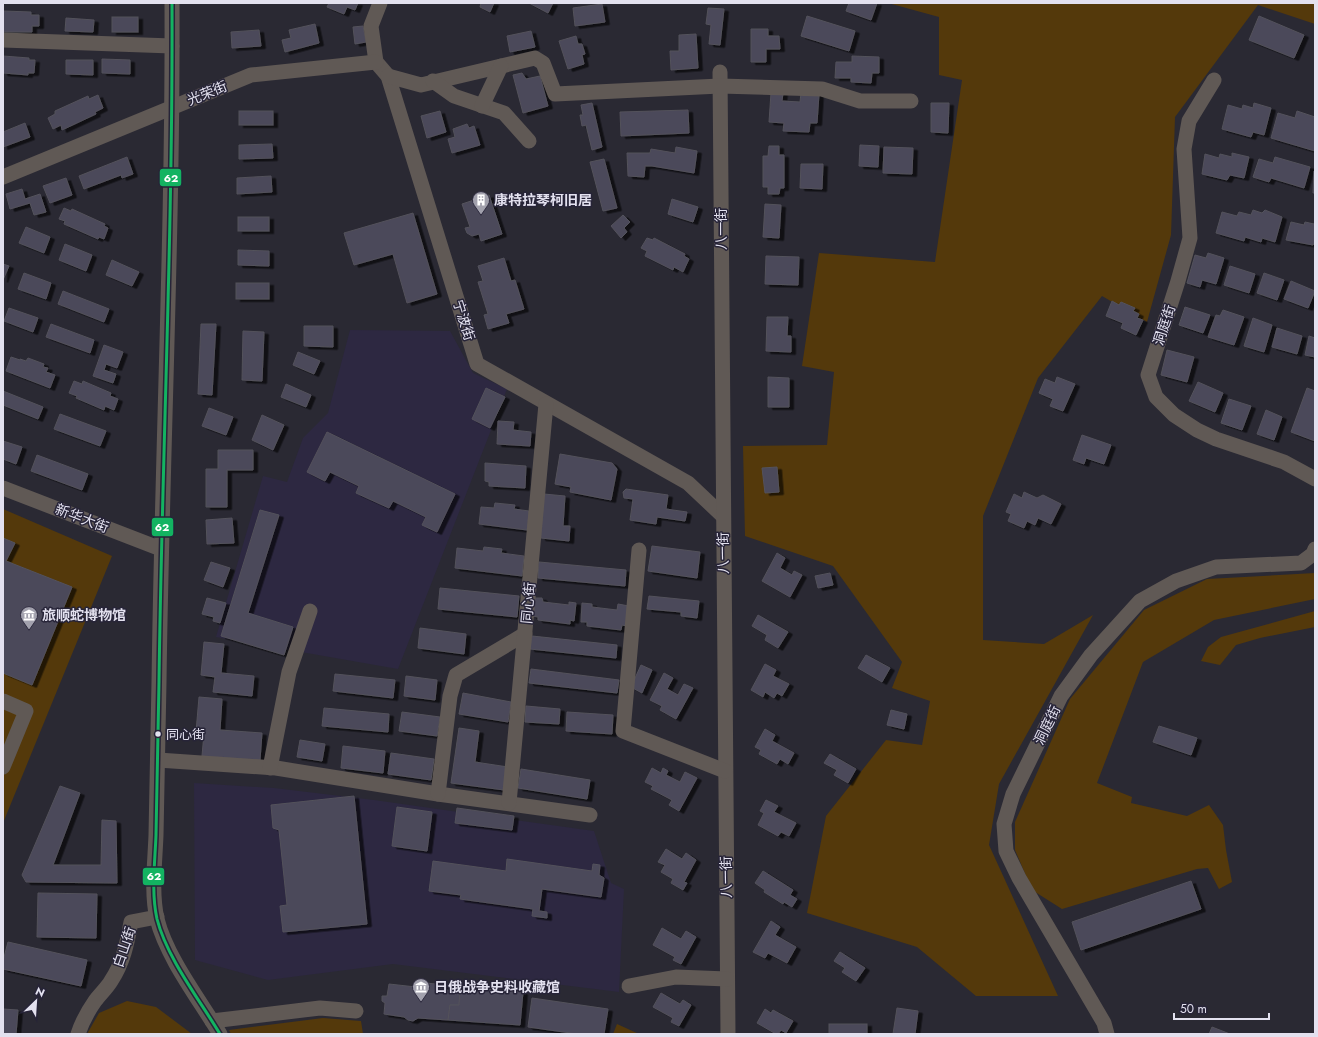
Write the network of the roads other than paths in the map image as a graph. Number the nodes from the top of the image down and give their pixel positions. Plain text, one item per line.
1 (172, 3) edge
2 (380, 3) edge
3 (3, 40) edge
4 (172, 46) junction
5 (376, 62) junction
6 (501, 66) junction
7 (388, 76) junction
8 (720, 79) junction
9 (1214, 80) dead end
10 (433, 82) junction
11 (911, 101) dead end
12 (482, 106) junction
13 (172, 107) junction
14 (529, 140) dead end
15 (3, 177) edge
16 (546, 404) junction
17 (1315, 479) edge
18 (3, 488) edge
19 (723, 516) junction
20 (161, 549) junction
21 (1315, 549) edge
22 (640, 550) dead end
23 (310, 612) dead end
24 (525, 634) junction
25 (3, 701) edge
26 (158, 760) junction
27 (3, 766) edge
28 (270, 768) junction
29 (725, 771) junction
30 (438, 794) junction
31 (509, 804) junction
32 (590, 815) dead end
33 (157, 917) junction
34 (727, 979) junction
35 (629, 986) dead end
36 (356, 1011) dead end
37 (212, 1021) junction
38 (78, 1034) edge
39 (220, 1034) edge
40 (728, 1034) edge
41 (1108, 1034) edge

1 - 4 street
2 - 5 street
3 - 4 street
4 - 13 street
5 - 7 street, 宁波街
5 - 13 street, 光荣街
6 - 8 street
6 - 10 street
6 - 12 street
7 - 10 street
7 - 16 street, 宁波街
8 - 11 street
8 - 19 street, 八一街
9 - 17 street, 洞庭街
10 - 12 street
12 - 14 street
13 - 15 street, 光荣街
13 - 20 street
16 - 19 street, 宁波街
16 - 24 street, 同心街
18 - 20 street, 新华大街
19 - 29 street, 八一街
20 - 26 street
21 - 41 street, 洞庭街
22 - 29 street
23 - 28 street
24 - 30 street
24 - 31 street, 同心街
25 - 27 street
26 - 28 street
26 - 33 street
28 - 30 street
29 - 34 street, 八一街
30 - 31 street
31 - 32 street
33 - 37 street
33 - 38 street, 白山街
34 - 35 street
34 - 40 street, 八一街
36 - 37 street
37 - 39 street

